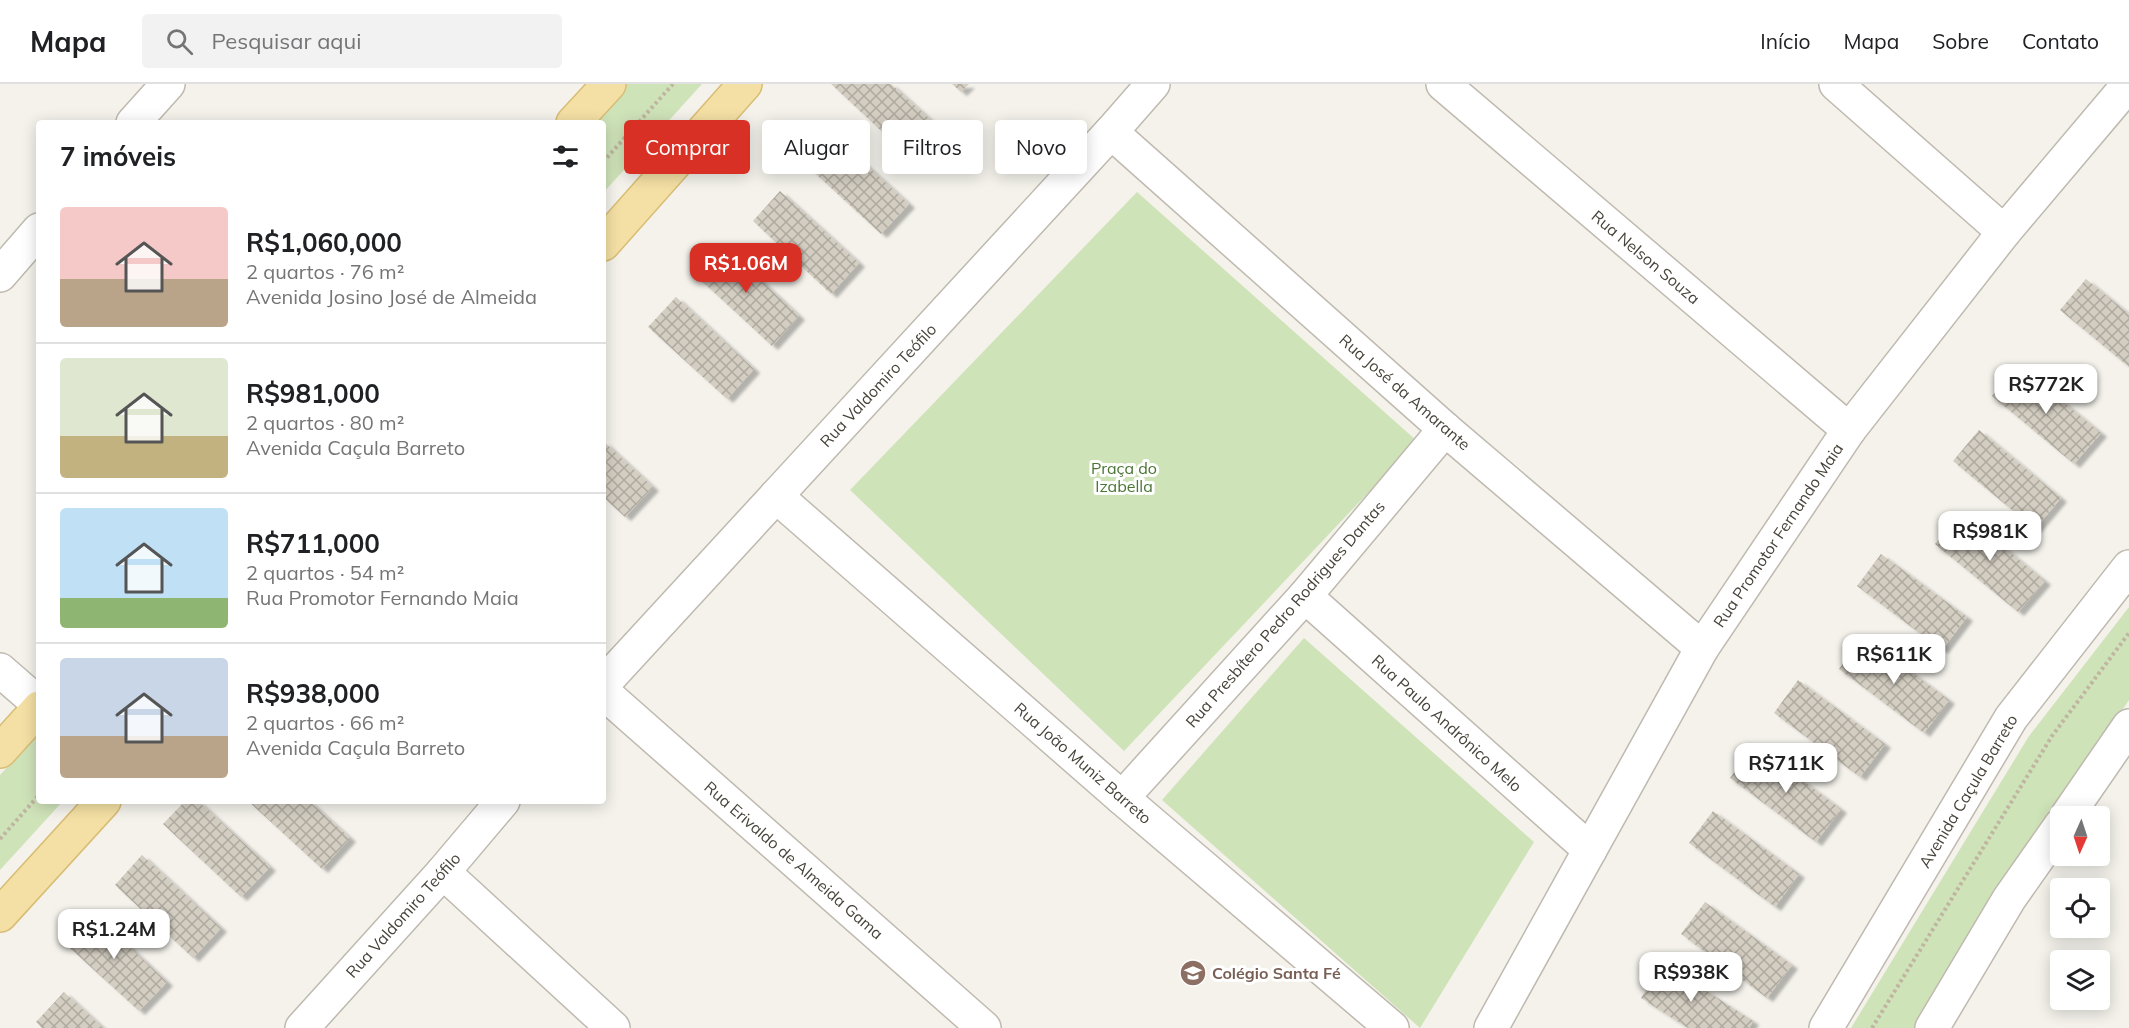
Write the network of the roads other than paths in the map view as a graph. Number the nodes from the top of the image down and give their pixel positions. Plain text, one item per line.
1 (168, 84) edge
2 (609, 84) edge
3 (745, 84) edge
4 (1153, 84) edge
5 (1443, 84) edge
6 (1836, 84) edge
7 (2129, 84) edge
8 (136, 120) edge
9 (576, 120) edge
10 (1112, 132) junction
11 (2004, 232) junction
12 (36, 233) edge
13 (606, 241) edge
14 (0, 274) edge
15 (1445, 429) junction
16 (1849, 430) junction
17 (776, 496) junction
18 (2129, 567) edge
19 (1305, 596) junction
20 (1702, 648) junction
21 (0, 669) edge
22 (606, 681) edge
23 (606, 695) edge
24 (36, 703) edge
25 (36, 709) edge
26 (2129, 726) edge
27 (0, 751) edge
28 (1122, 798) junction
29 (101, 804) edge
30 (500, 804) edge
31 (2074, 806) edge
32 (2050, 841) edge
33 (1590, 850) junction
34 (443, 872) junction
35 (0, 915) edge
36 (302, 1028) edge
37 (613, 1028) edge
38 (984, 1028) edge
39 (1392, 1028) edge
40 (1491, 1028) edge
41 (1826, 1028) edge
42 (1932, 1028) edge

1 - 8 street
2 - 9 main road
3 - 13 main road
4 - 10 street, Rua Valdomiro Teófilo
5 - 16 street, Rua Nelson Souza
6 - 11 street
7 - 11 street, Rua Promotor Fernando Maia
10 - 15 street, Rua José da Amarante
10 - 17 street, Rua Valdomiro Teófilo
11 - 16 street, Rua Promotor Fernando Maia
12 - 14 street
15 - 19 street, Rua Presbítero Pedro Rodrigues Dantas
15 - 20 street, Rua José da Amarante
16 - 20 street, Rua Promotor Fernando Maia
17 - 22 street, Rua Valdomiro Teófilo
17 - 28 street, Rua João Muniz Barreto
18 - 41 street, Avenida Caçula Barreto
19 - 28 street, Rua Presbítero Pedro Rodrigues Dantas
19 - 33 street, Rua Paulo Andrônico Melo
20 - 33 street, Rua Promotor Fernando Maia
21 - 24 street
23 - 38 street, Rua Erivaldo de Almeida Gama
25 - 27 main road
26 - 31 street
28 - 39 street, Rua João Muniz Barreto
29 - 35 main road
30 - 34 street, Rua Valdomiro Teófilo
32 - 42 street
33 - 40 street, Rua Promotor Fernando Maia
34 - 36 street, Rua Valdomiro Teófilo
34 - 37 street

